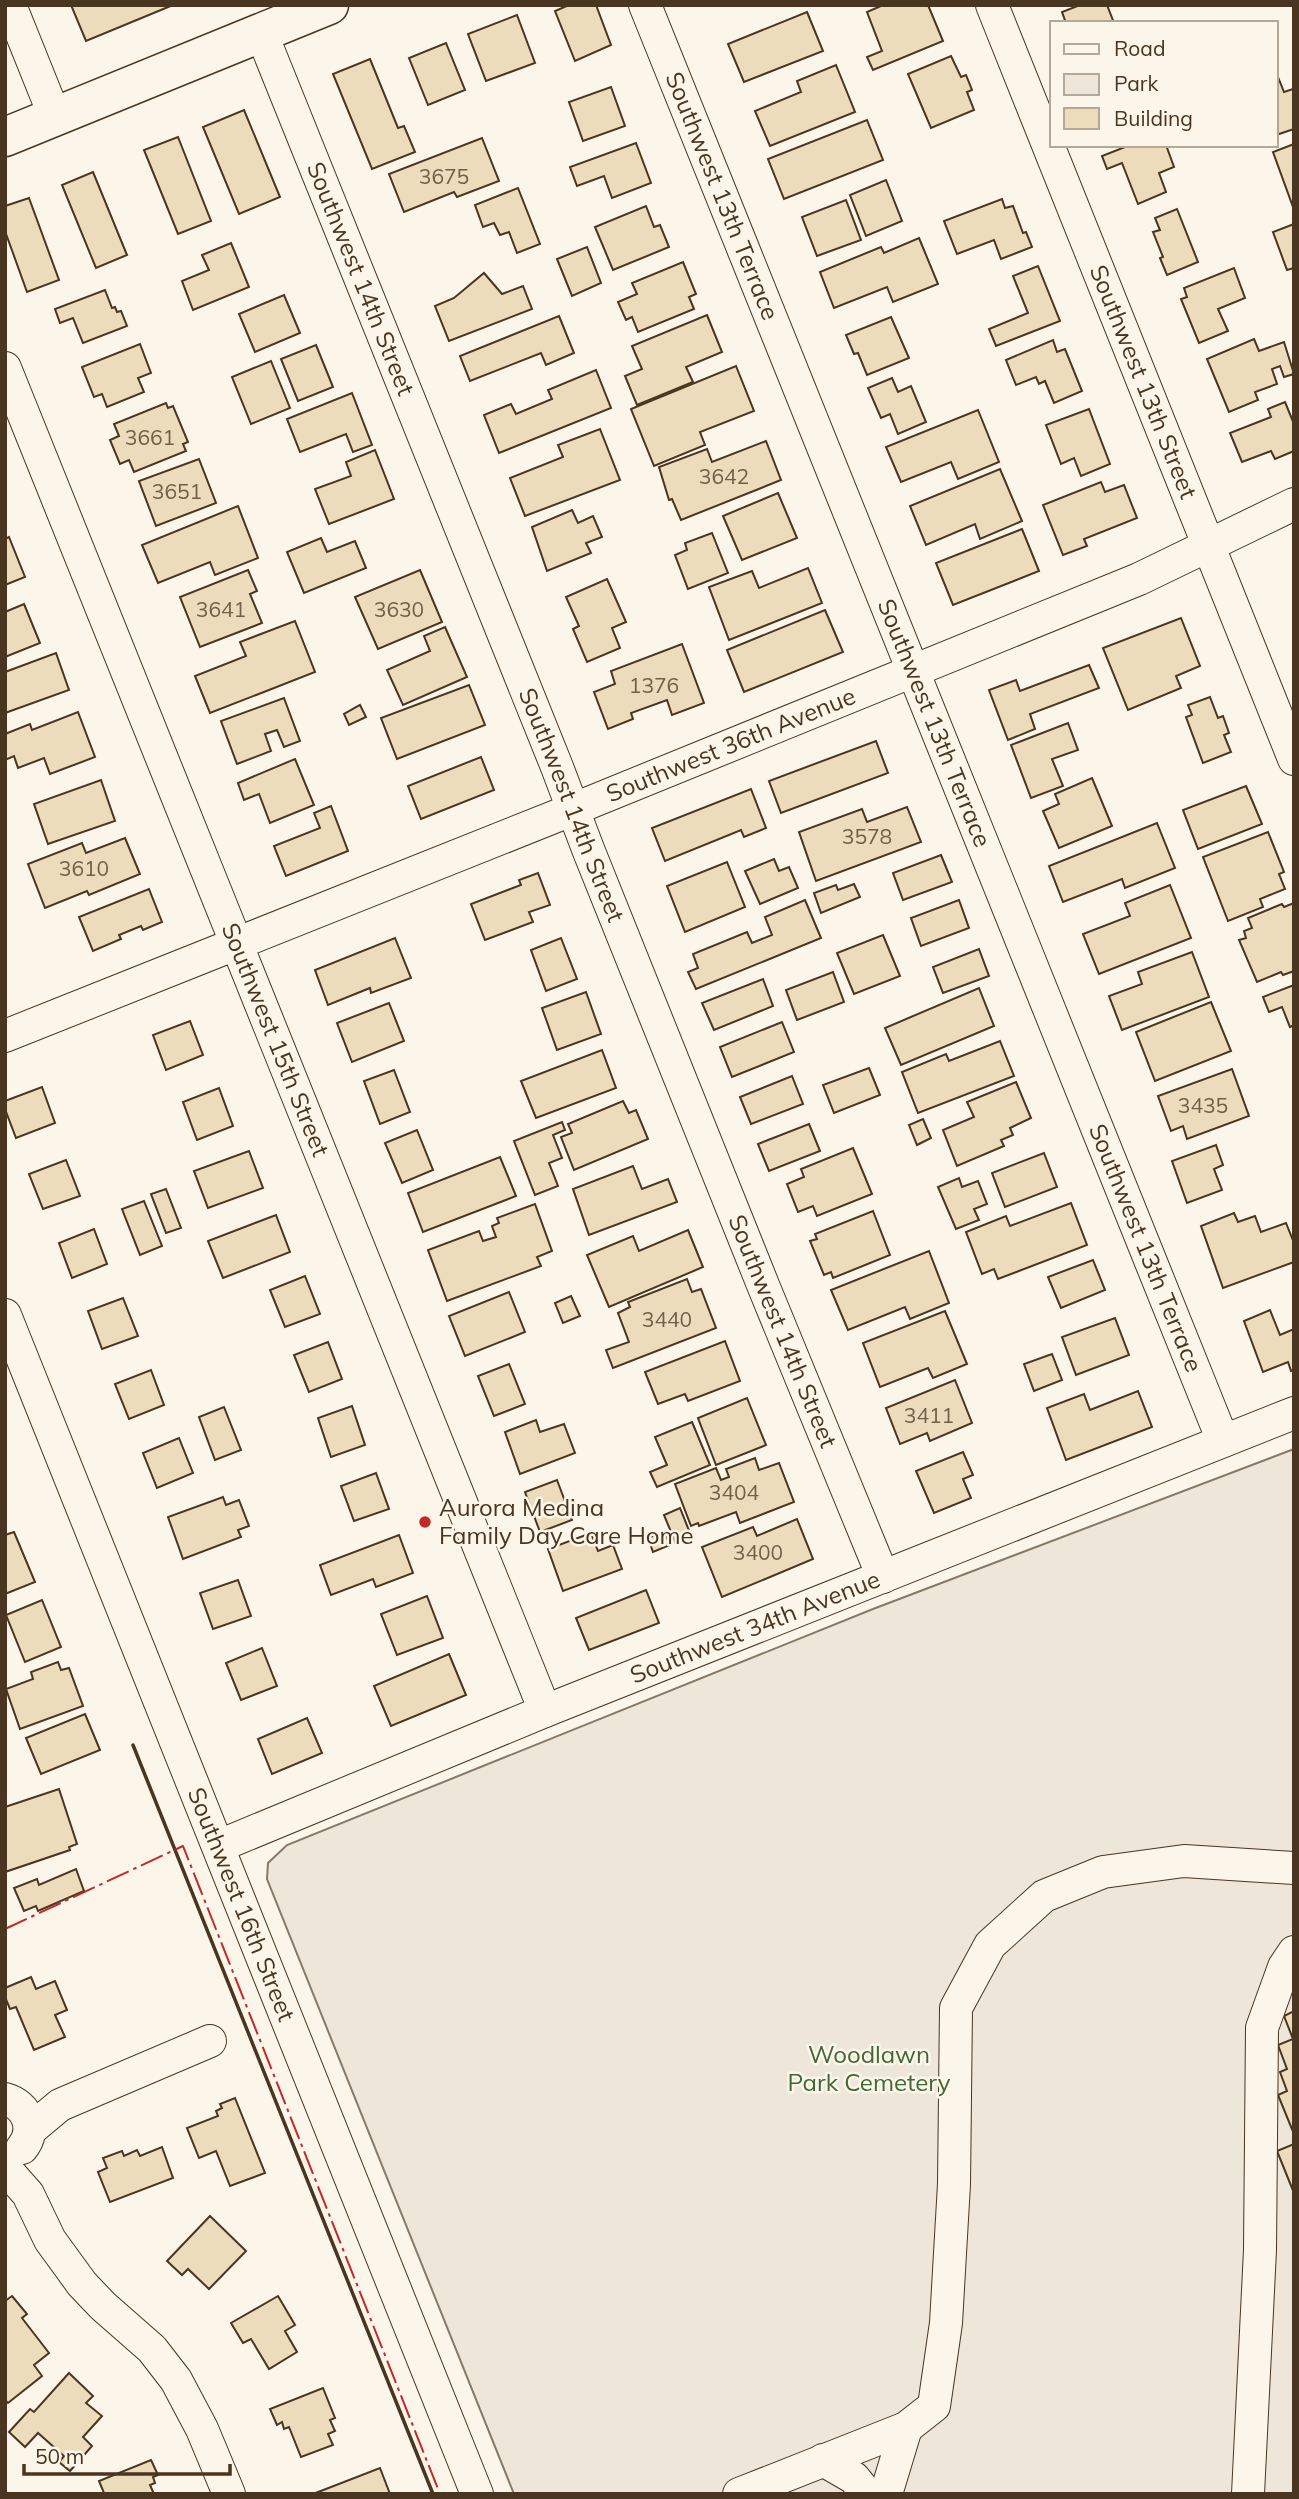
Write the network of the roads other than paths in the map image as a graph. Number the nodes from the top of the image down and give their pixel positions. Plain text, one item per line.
1 (10, 5) edge
2 (329, 5) edge
3 (645, 5) edge
4 (992, 5) edge
5 (261, 32) junction
6 (55, 117) junction
7 (5, 137) edge
8 (5, 368) edge
9 (1294, 503) edge
10 (1208, 547) junction
11 (912, 671) junction
12 (1294, 759) edge
13 (574, 809) junction
14 (236, 943) junction
15 (5, 1036) edge
16 (5, 1315) edge
17 (1294, 1413) edge
18 (1223, 1441) junction
19 (883, 1577) junction
20 (544, 1712) junction
21 (219, 1846) junction
22 (1294, 1868) edge
23 (1294, 1952) edge
24 (210, 2041) dead end
25 (13, 2125) edge
26 (906, 2428) junction
27 (823, 2460) junction
28 (229, 2494) edge
29 (477, 2494) edge
30 (739, 2494) edge
31 (867, 2494) edge
32 (886, 2494) edge
33 (1248, 2494) edge

1 - 6 street
2 - 5 main road
3 - 11 street, Southwest 13th Terrace
4 - 10 street, Southwest 13th Street
5 - 6 main road
5 - 13 street, Southwest 14th Street
6 - 7 main road
8 - 14 street, Southwest 15th Street
9 - 10 street, Southwest 36th Avenue
10 - 11 street, Southwest 36th Avenue
10 - 12 street, Southwest 13th Street
11 - 13 street, Southwest 36th Avenue
11 - 18 street, Southwest 13th Terrace
13 - 14 street, Southwest 36th Avenue
13 - 19 street, Southwest 14th Street
14 - 15 street, Southwest 36th Avenue
14 - 20 street, Southwest 15th Street
16 - 21 street, Southwest 16th Street
17 - 18 street, Southwest 34th Avenue
18 - 19 street, Southwest 34th Avenue
19 - 20 street, Southwest 34th Avenue
20 - 21 street, Southwest 34th Avenue
21 - 29 street, Southwest 16th Street
22 - 26 street
23 - 33 street
24 - 25 street
25 - 28 street
26 - 27 street
26 - 32 street
27 - 30 street
27 - 31 street

